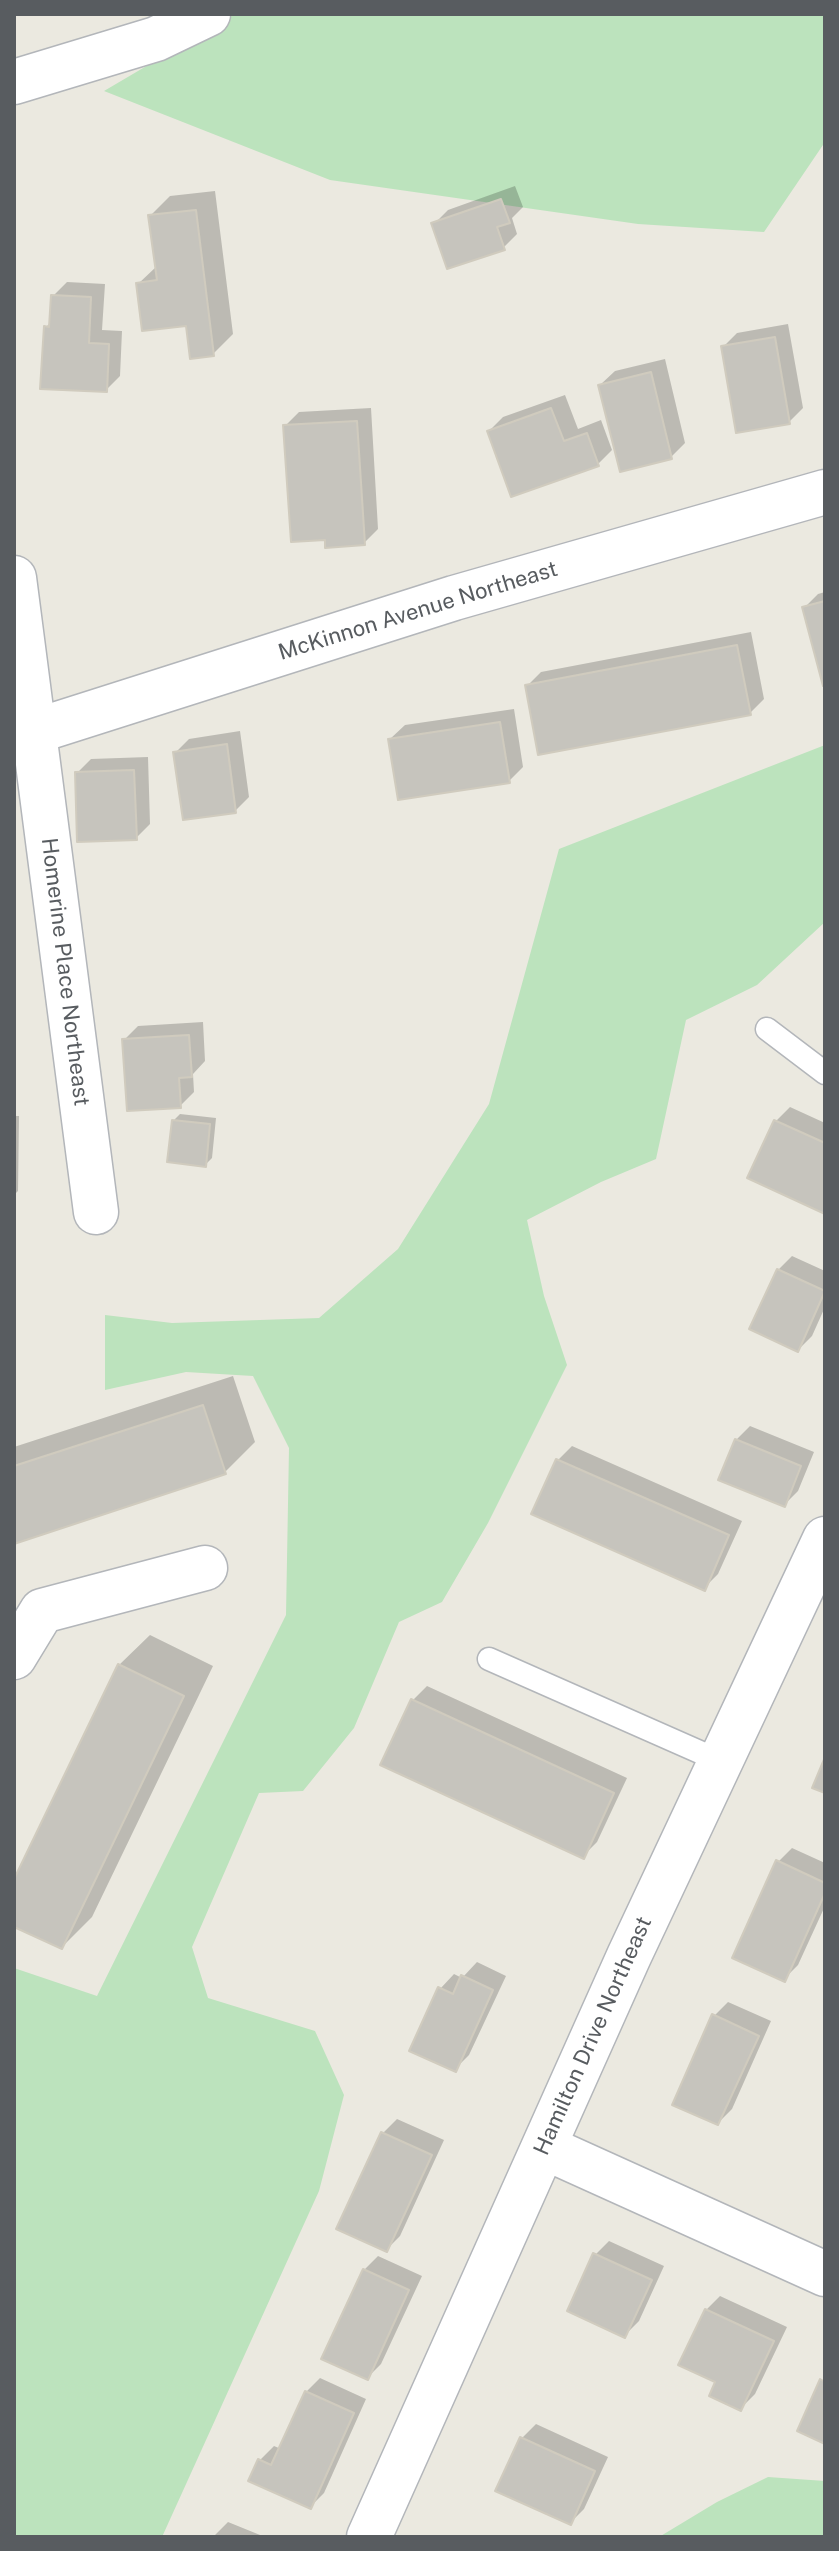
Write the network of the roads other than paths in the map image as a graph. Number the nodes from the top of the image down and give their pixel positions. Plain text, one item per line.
1 (208, 14) edge
2 (14, 82) edge
3 (825, 492) edge
4 (14, 578) edge
5 (24, 735) edge
6 (767, 1029) dead end
7 (825, 1073) edge
8 (96, 1212) dead end
9 (825, 1539) edge
10 (205, 1568) dead end
11 (14, 1657) edge
12 (489, 1659) dead end
13 (720, 1761) junction
14 (544, 2147) junction
15 (825, 2274) edge
16 (369, 2537) edge

1 - 2 street
3 - 5 street, McKinnon Avenue Northeast
4 - 5 street, Homerine Place Northeast
5 - 8 street, Homerine Place Northeast
6 - 7 lane
9 - 13 street, Hamilton Drive Northeast
10 - 11 street
12 - 13 lane
13 - 14 street, Hamilton Drive Northeast
14 - 15 street
14 - 16 street, Hamilton Drive Northeast

